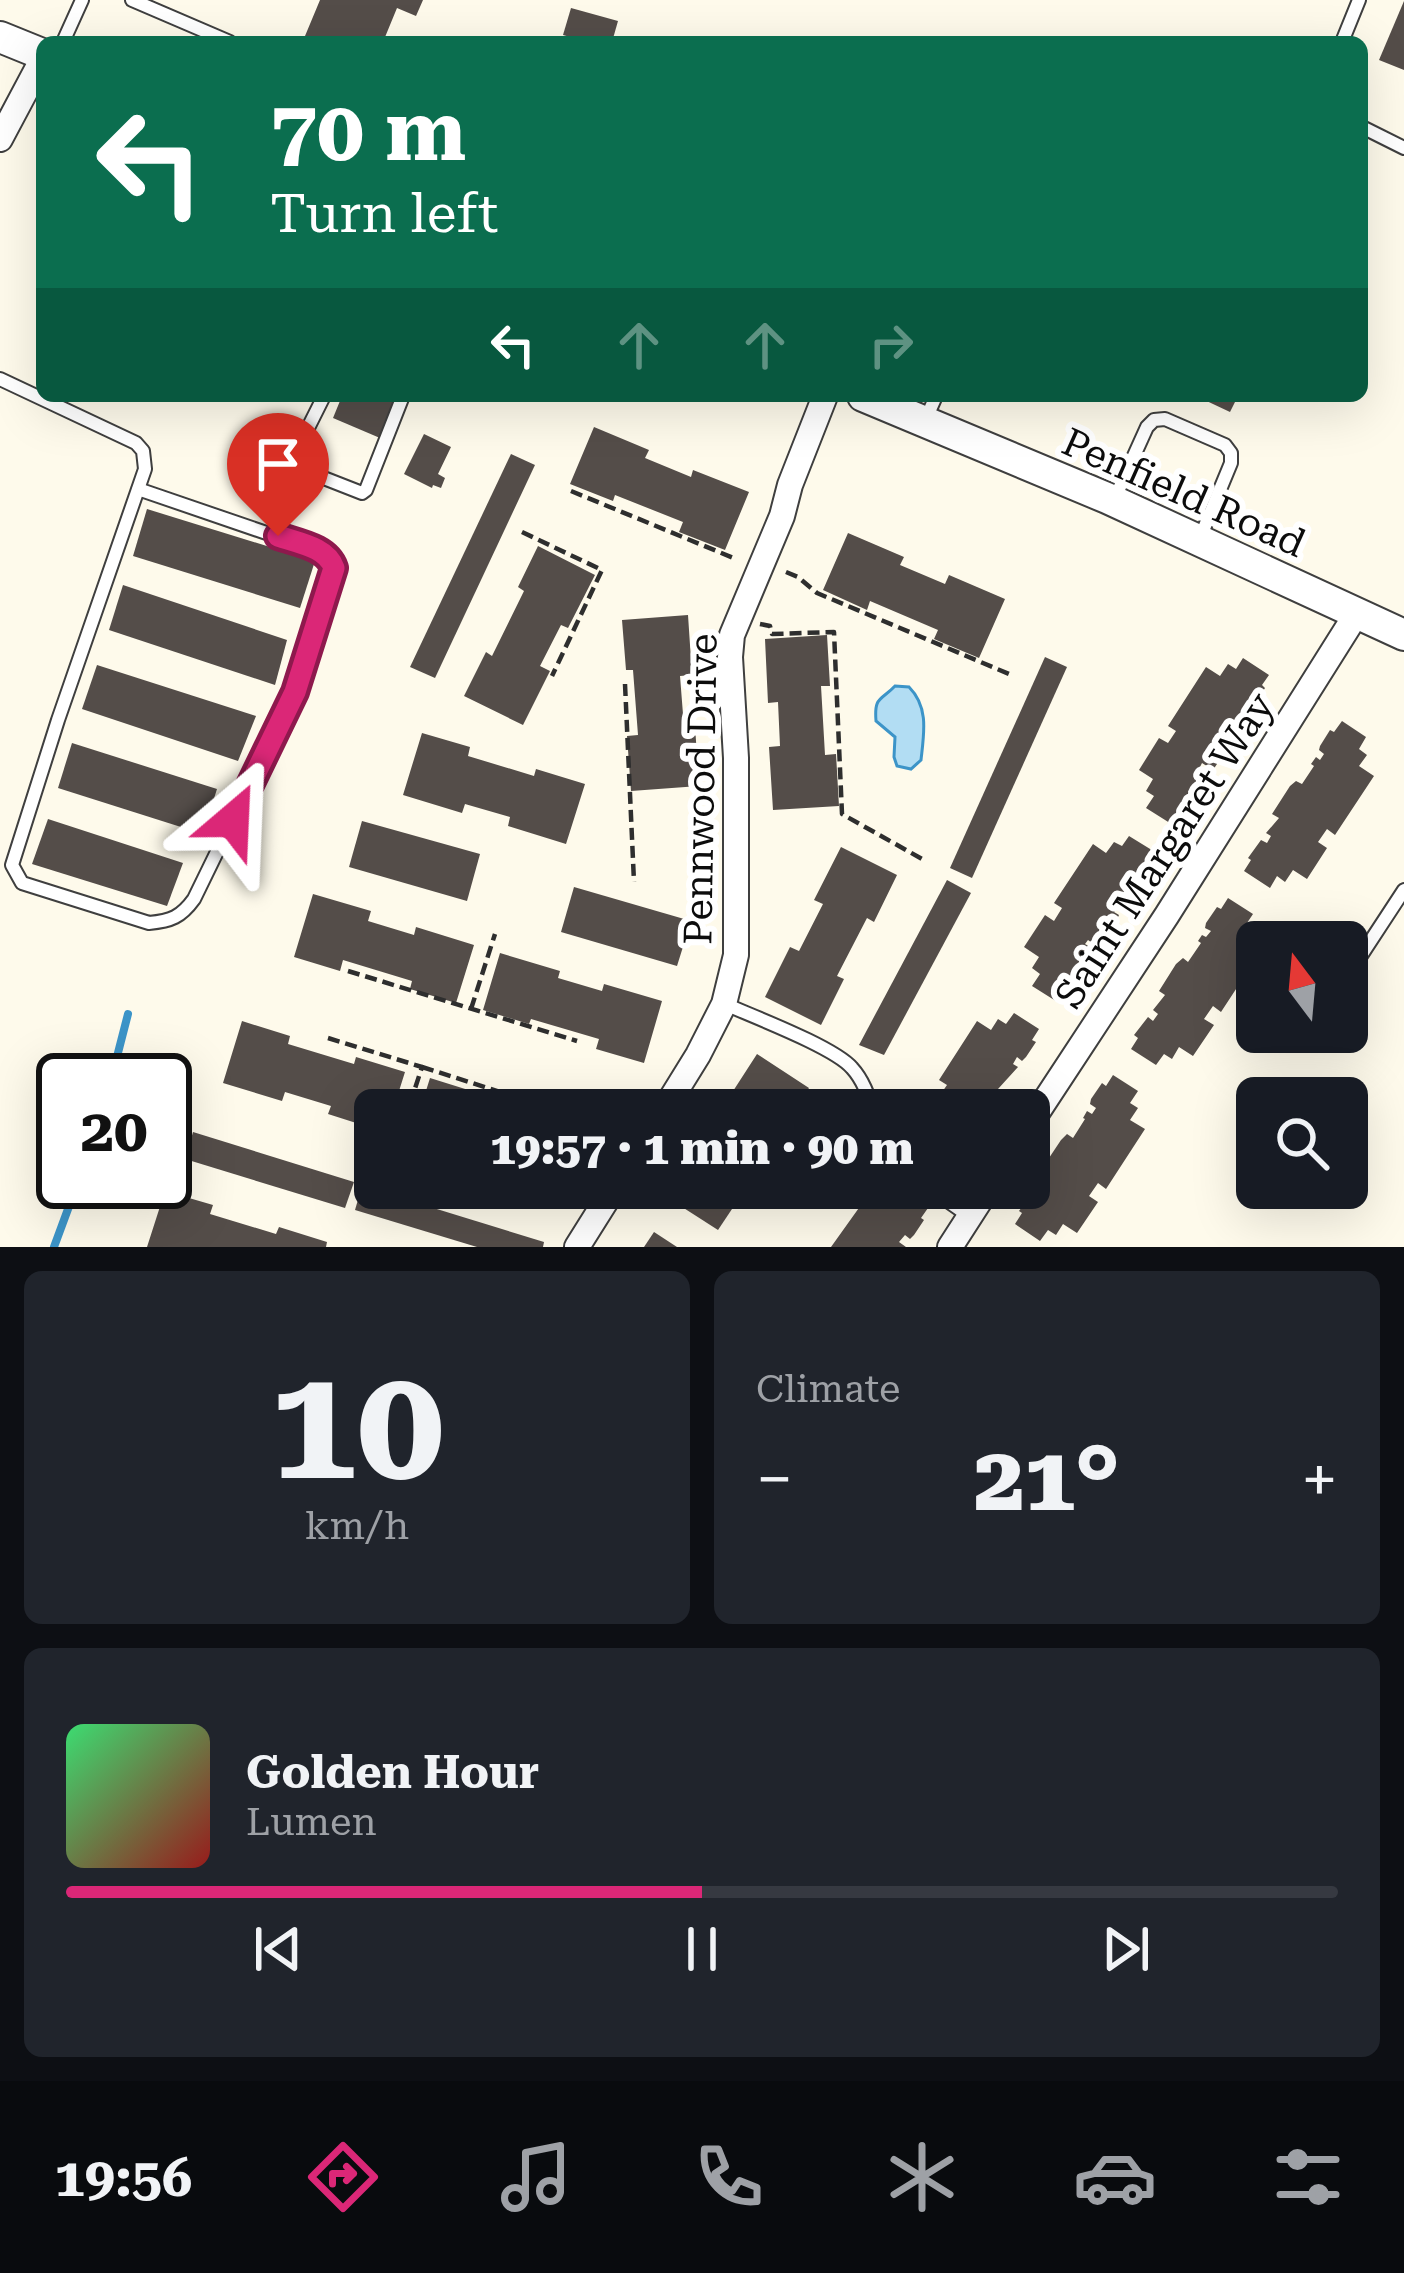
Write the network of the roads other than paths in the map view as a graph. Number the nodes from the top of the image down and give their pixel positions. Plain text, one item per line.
1 (82, 0) edge
2 (132, 0) edge
3 (1359, 0) edge
4 (66, 36) edge
5 (216, 36) edge
6 (1344, 36) edge
7 (0, 37) edge
8 (36, 54) edge
9 (36, 69) edge
10 (1368, 130) edge
11 (0, 139) edge
12 (1404, 148) edge
13 (0, 379) edge
14 (36, 396) edge
15 (49, 402) edge
16 (75, 402) edge
17 (321, 402) edge
18 (401, 402) edge
19 (824, 402) edge
20 (896, 402) edge
21 (930, 408) edge
22 (70, 412) junction
23 (138, 489) junction
24 (1113, 501) junction
25 (1199, 540) junction
26 (1357, 613) junction
27 (1401, 624) edge
28 (1404, 890) edge
29 (1368, 945) edge
30 (724, 1004) junction
31 (677, 1089) edge
32 (866, 1089) edge
33 (1050, 1093) edge
34 (601, 1209) edge
35 (959, 1209) edge
36 (974, 1209) edge
37 (969, 1216) junction
38 (577, 1247) edge
39 (950, 1247) edge

1 - 4 lane
2 - 5 lane
3 - 6 lane
7 - 8 street
9 - 11 street
10 - 12 lane
13 - 14 lane
15 - 22 lane
16 - 22 lane
17 - 18 lane
19 - 30 street, Pennwood Drive
20 - 21 street, Penfield Road
21 - 24 street, Penfield Road
22 - 23 lane
23 - 23 lane
24 - 25 street, Penfield Road
24 - 25 lane
25 - 26 street, Penfield Road
26 - 27 street, Penfield Road
26 - 33 street, Saint Margaret Way
28 - 29 lane
30 - 31 street, Pennwood Drive
30 - 32 lane
34 - 38 street
35 - 37 lane
36 - 37 street
37 - 39 street

